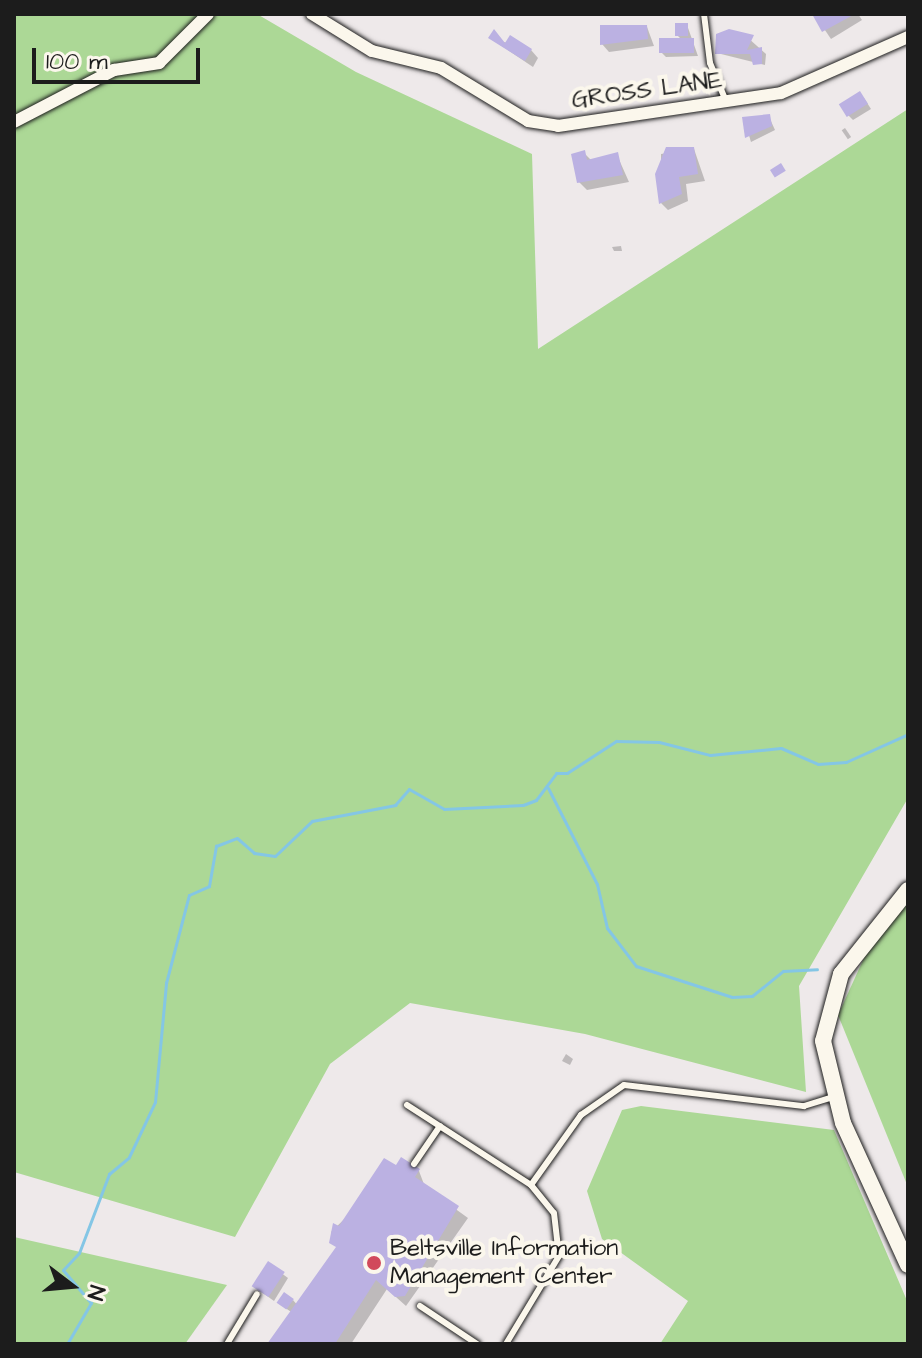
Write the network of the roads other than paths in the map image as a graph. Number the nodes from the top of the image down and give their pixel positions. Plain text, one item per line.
1 (208, 14) edge
2 (312, 14) edge
3 (704, 14) edge
4 (908, 37) edge
5 (726, 101) junction
6 (14, 122) edge
7 (908, 890) edge
8 (833, 1097) junction
9 (407, 1105) dead end
10 (440, 1126) junction
11 (414, 1164) dead end
12 (531, 1185) junction
13 (908, 1265) edge
14 (257, 1294) dead end
15 (420, 1306) dead end
16 (227, 1344) edge
17 (477, 1344) edge
18 (506, 1344) edge

1 - 6 street
2 - 5 street, GROSS LANE
3 - 5 lane
4 - 5 street, GROSS LANE
7 - 8 street
8 - 12 lane
8 - 13 street
9 - 10 lane
10 - 11 lane
10 - 12 lane
12 - 18 lane
14 - 16 lane
15 - 17 lane

